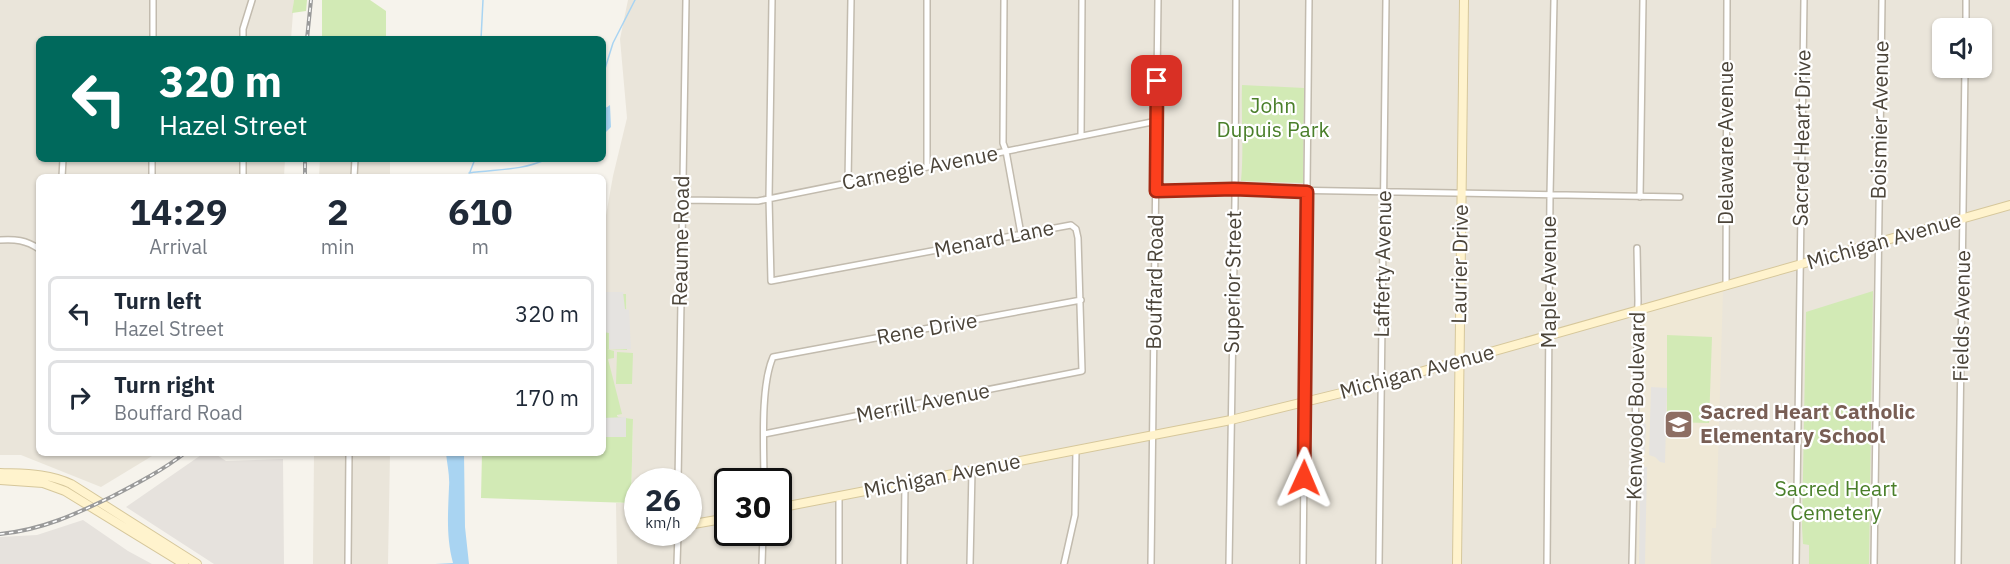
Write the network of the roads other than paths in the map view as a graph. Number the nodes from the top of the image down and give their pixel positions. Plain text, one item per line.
1 (153, 0) edge
2 (252, 0) edge
3 (686, 0) edge
4 (772, 0) edge
5 (851, 0) edge
6 (927, 0) edge
7 (1004, 0) edge
8 (1083, 0) edge
9 (1158, 0) edge
10 (1236, 0) edge
11 (1310, 0) edge
12 (1386, 0) edge
13 (1464, 0) edge
14 (1554, 0) edge
15 (1642, 0) edge
16 (1727, 0) edge
17 (1804, 0) edge
18 (1882, 0) edge
19 (1966, 0) edge
20 (1966, 18) edge
21 (153, 36) edge
22 (243, 36) edge
23 (1965, 78) edge
24 (1157, 121) junction
25 (1081, 136) junction
26 (1006, 151) junction
27 (927, 167) junction
28 (848, 182) junction
29 (1234, 189) junction
30 (1156, 191) junction
31 (1307, 192) junction
32 (1384, 193) junction
33 (1462, 194) junction
34 (1550, 195) junction
35 (1640, 197) junction
36 (1680, 197) dead end
37 (769, 198) junction
38 (682, 200) junction
39 (2010, 205) edge
40 (1963, 218) junction
41 (1021, 234) junction
42 (0, 240) edge
43 (1878, 242) junction
44 (36, 247) edge
45 (1637, 248) dead end
46 (1801, 265) junction
47 (1726, 286) junction
48 (1081, 300) junction
49 (1638, 311) junction
50 (1549, 335) junction
51 (1459, 361) junction
52 (1082, 371) joint
53 (1381, 383) junction
54 (1305, 402) junction
55 (1231, 420) junction
56 (764, 434) junction
57 (1153, 434) junction
58 (1076, 450) junction
59 (349, 456) edge
60 (678, 468) edge
61 (764, 468) edge
62 (972, 470) junction
63 (0, 472) edge
64 (0, 480) edge
65 (905, 484) junction
66 (839, 497) junction
67 (792, 505) edge
68 (678, 546) edge
69 (763, 546) edge
70 (184, 564) edge
71 (197, 564) edge
72 (348, 564) edge
73 (678, 564) edge
74 (762, 564) edge
75 (839, 564) edge
76 (904, 564) edge
77 (970, 564) edge
78 (1064, 564) edge
79 (1151, 564) edge
80 (1228, 564) edge
81 (1303, 564) edge
82 (1379, 564) edge
83 (1456, 564) edge
84 (1547, 564) edge
85 (1632, 564) edge
86 (1797, 564) edge
87 (1874, 564) edge
88 (1958, 564) edge

1 - 21 street
2 - 22 street
3 - 38 street, Reaume Road
4 - 37 street
5 - 28 street
6 - 27 street
7 - 26 street
8 - 25 street
9 - 24 street, Bouffard Road
10 - 29 street, Superior Street
11 - 31 street
12 - 32 street, Lafferty Avenue
13 - 33 street, Laurier Drive
14 - 34 street, Maple Avenue
15 - 35 street
16 - 47 street, Delaware Avenue
17 - 46 street, Sacred Heart Drive
18 - 43 street, Boismier Avenue
19 - 20 street
23 - 40 street, Fields Avenue
24 - 25 street, Carnegie Avenue
24 - 30 street, Bouffard Road
25 - 26 street, Carnegie Avenue
26 - 27 street, Carnegie Avenue
26 - 41 street
27 - 28 street, Carnegie Avenue
28 - 37 street, Carnegie Avenue
29 - 30 street
29 - 31 street
29 - 55 street, Superior Street
30 - 57 street, Bouffard Road
31 - 32 street
31 - 54 street
32 - 33 street
32 - 53 street, Lafferty Avenue
33 - 34 street
33 - 51 street, Laurier Drive
34 - 35 street
34 - 50 street, Maple Avenue
35 - 36 street
37 - 38 street, Carnegie Avenue
37 - 41 street, Menard Lane
38 - 60 street, Reaume Road
39 - 40 street, Michigan Avenue
40 - 43 street, Michigan Avenue
40 - 88 street, Fields Avenue
41 - 48 street, Menard Lane
42 - 44 street
43 - 46 street, Michigan Avenue
43 - 87 street, Boismier Avenue
45 - 49 street, Kenwood Boulevard
46 - 47 street, Michigan Avenue
46 - 86 street, Sacred Heart Drive
47 - 49 street, Michigan Avenue
48 - 52 street, Menard Lane
48 - 56 street, Rene Drive
49 - 50 street, Michigan Avenue
49 - 85 street, Kenwood Boulevard
50 - 51 street, Michigan Avenue
50 - 84 street, Maple Avenue
51 - 53 street, Michigan Avenue
51 - 83 street, Laurier Drive
52 - 56 street, Merrill Avenue
53 - 54 street, Michigan Avenue
53 - 82 street, Lafferty Avenue
54 - 55 street, Michigan Avenue
54 - 81 street
55 - 57 street, Michigan Avenue
55 - 80 street, Superior Street
56 - 61 street
57 - 58 street, Michigan Avenue
57 - 79 street, Bouffard Road
58 - 62 street, Michigan Avenue
58 - 78 street
59 - 72 street
62 - 65 street, Michigan Avenue
62 - 77 street
63 - 71 street
64 - 70 street
65 - 66 street, Michigan Avenue
65 - 76 street
66 - 67 street, Michigan Avenue
66 - 75 street
68 - 73 street
69 - 74 street

